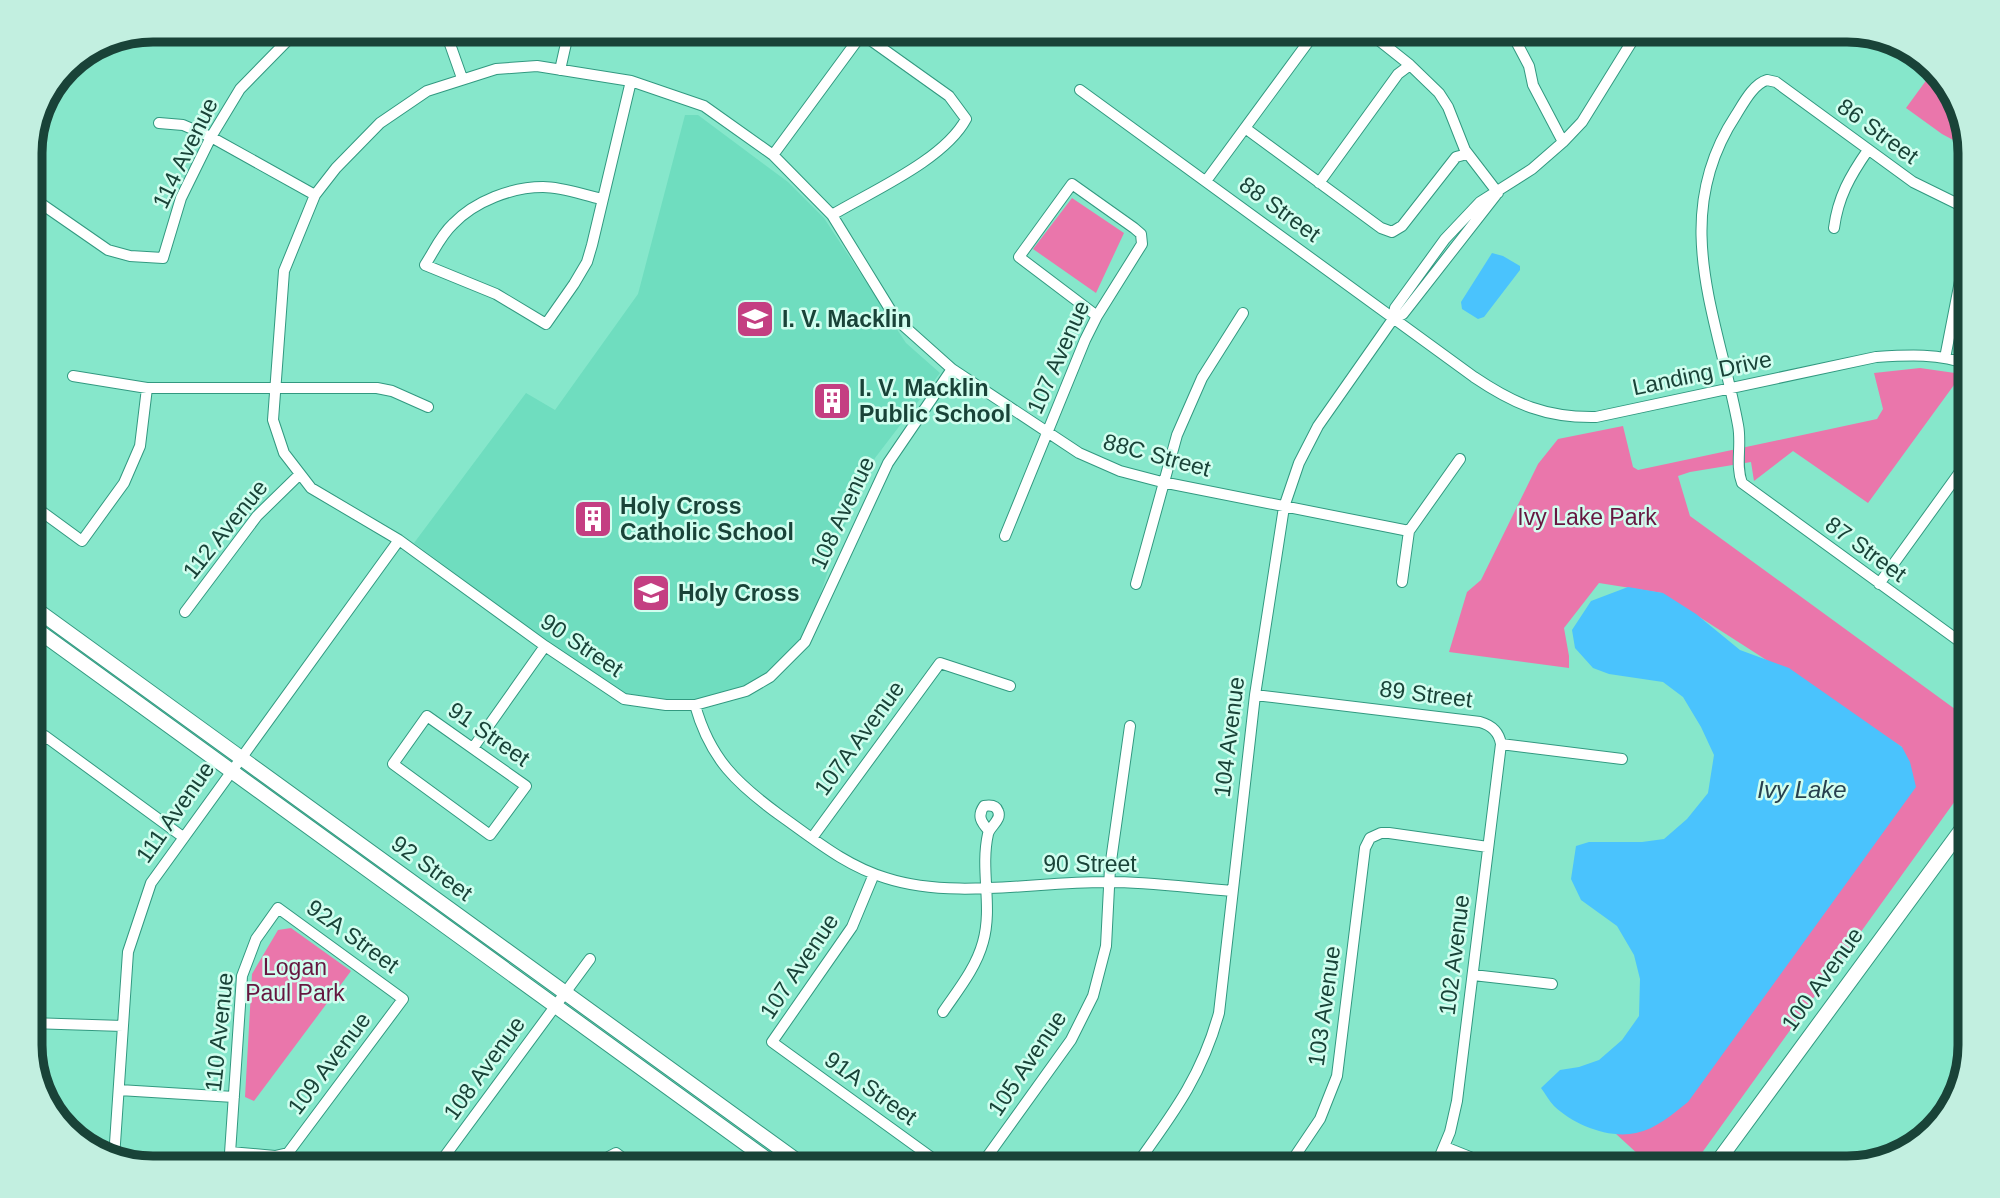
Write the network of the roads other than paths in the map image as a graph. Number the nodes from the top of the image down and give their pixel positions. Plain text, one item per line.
1 (285, 42) edge
2 (449, 42) edge
3 (567, 42) edge
4 (856, 42) edge
5 (873, 42) edge
6 (1308, 42) edge
7 (1381, 42) edge
8 (1516, 42) edge
9 (1632, 42) edge
10 (1410, 65) junction
11 (561, 70) junction
12 (462, 78) junction
13 (631, 81) junction
14 (1080, 90) dead end
15 (159, 123) dead end
16 (1245, 128) junction
17 (211, 137) junction
18 (1563, 142) junction
19 (1868, 150) junction
20 (1468, 154) junction
21 (773, 155) junction
22 (1206, 181) junction
23 (1319, 183) junction
24 (1498, 192) junction
25 (315, 195) junction
26 (602, 199) junction
27 (42, 204) edge
28 (1958, 204) edge
29 (832, 215) junction
30 (1833, 228) dead end
31 (1958, 291) edge
32 (1242, 313) dead end
33 (1097, 316) junction
34 (1394, 319) junction
35 (1945, 358) junction
36 (1958, 362) edge
37 (1454, 363) joint
38 (952, 369) junction
39 (73, 376) dead end
40 (147, 388) junction
41 (1729, 388) junction
42 (274, 389) junction
43 (428, 407) dead end
44 (1048, 433) junction
45 (1460, 459) dead end
46 (299, 475) junction
47 (1958, 475) edge
48 (1162, 482) junction
49 (1284, 507) junction
50 (42, 512) edge
51 (1409, 531) junction
52 (1006, 536) dead end
53 (398, 540) junction
54 (1402, 582) dead end
55 (1136, 584) dead end
56 (1879, 584) junction
57 (186, 612) dead end
58 (42, 614) edge
59 (42, 634) edge
60 (1958, 640) edge
61 (545, 646) junction
62 (1010, 686) dead end
63 (1255, 695) junction
64 (695, 705) junction
65 (1130, 726) dead end
66 (42, 740) edge
67 (1502, 744) junction
68 (473, 748) junction
69 (239, 758) junction
70 (1622, 759) dead end
71 (230, 771) junction
72 (989, 831) dead end
73 (1958, 834) edge
74 (183, 837) junction
75 (812, 838) junction
76 (1488, 847) junction
77 (874, 874) junction
78 (1109, 882) junction
79 (987, 886) junction
80 (1232, 891) junction
81 (278, 908) joint
82 (590, 959) dead end
83 (1473, 975) junction
84 (1552, 984) dead end
85 (565, 992) junction
86 (403, 999) joint
87 (555, 1006) junction
88 (943, 1012) dead end
89 (42, 1023) edge
90 (123, 1026) junction
91 (772, 1042) joint
92 (119, 1090) junction
93 (233, 1097) junction
94 (1445, 1147) junction
95 (115, 1149) edge
96 (230, 1152) junction
97 (230, 1156) edge
98 (445, 1156) edge
99 (762, 1156) edge
100 (790, 1156) edge
101 (929, 1156) edge
102 (988, 1156) edge
103 (1142, 1156) edge
104 (1294, 1156) edge
105 (1441, 1156) edge
106 (1467, 1156) edge
107 (1722, 1156) edge

1 - 17 street, 114 Avenue
2 - 12 street
3 - 11 street
4 - 21 street
5 - 29 street
6 - 16 street
7 - 10 street
8 - 18 street
9 - 18 street, 104 Avenue
10 - 20 street
10 - 23 street
11 - 12 street, 88C Street
11 - 13 street, 88C Street
12 - 25 street, 88C Street
13 - 21 street, 88C Street
13 - 26 street
14 - 22 street, 88 Street
15 - 17 street
16 - 22 street
16 - 23 street
17 - 25 street
17 - 27 street, 114 Avenue
18 - 24 street, 104 Avenue
19 - 28 street, 86 Street
19 - 30 street
19 - 41 street, 86 Street
20 - 23 street
20 - 24 street
21 - 29 street, 88C Street
22 - 34 street, 88 Street
24 - 34 street, 104 Avenue
25 - 42 street, 90 Street
26 - 26 street
29 - 38 street, 88C Street
31 - 35 street
32 - 48 street
33 - 33 street, 107 Avenue
33 - 44 street, 107 Avenue
34 - 37 street, 88 Street
34 - 49 street, 104 Avenue
35 - 36 street, Landing Drive
35 - 41 street, Landing Drive
37 - 41 street, Landing Drive
38 - 44 street, 88C Street
38 - 64 street, 108 Avenue
39 - 40 street
40 - 42 street
40 - 50 street
41 - 56 street, 87 Street
42 - 43 street
42 - 46 street, 90 Street
44 - 48 street, 88C Street
44 - 52 street, 107 Avenue
45 - 51 street
46 - 53 street, 90 Street
46 - 57 street, 112 Avenue
47 - 56 street
48 - 49 street, 88C Street
48 - 55 street
49 - 51 street, 88C Street
49 - 63 street, 104 Avenue
51 - 54 street
53 - 61 street, 90 Street
53 - 69 street, 111 Avenue
56 - 60 street, 87 Street
58 - 69 main road, 92 Street
59 - 71 main road, 92 Street
61 - 64 street, 90 Street
61 - 68 street
62 - 75 street, 107A Avenue
63 - 67 street, 89 Street
63 - 80 street, 104 Avenue
64 - 75 street, 90 Street
65 - 78 street, 105 Avenue
66 - 74 street
67 - 70 street
67 - 76 street, 102 Avenue
68 - 68 street, 91 Street
69 - 71 street, 111 Avenue
69 - 85 main road, 92 Street
71 - 74 street, 111 Avenue
71 - 87 main road, 92 Street
72 - 79 street
73 - 107 main road, 100 Avenue
74 - 90 street, 111 Avenue
75 - 77 street, 90 Street
76 - 83 street, 102 Avenue
76 - 104 street, 103 Avenue
77 - 79 street, 90 Street
77 - 91 street, 107 Avenue
78 - 79 street, 90 Street
78 - 80 street, 90 Street
78 - 102 street, 105 Avenue
79 - 88 street
80 - 103 street, 104 Avenue
81 - 86 street, 92A Street
81 - 93 street, 110 Avenue
82 - 85 street, 108 Avenue
83 - 84 street
83 - 94 street, 102 Avenue
85 - 87 street, 108 Avenue
85 - 100 main road, 92 Street
86 - 96 street, 109 Avenue
87 - 98 street, 108 Avenue
87 - 99 main road, 92 Street
89 - 90 street
90 - 92 street, 111 Avenue
91 - 101 street, 91A Street
92 - 93 street
92 - 95 street, 111 Avenue
93 - 96 street, 110 Avenue
94 - 105 street, 102 Avenue
94 - 106 street
96 - 97 street, 110 Avenue

